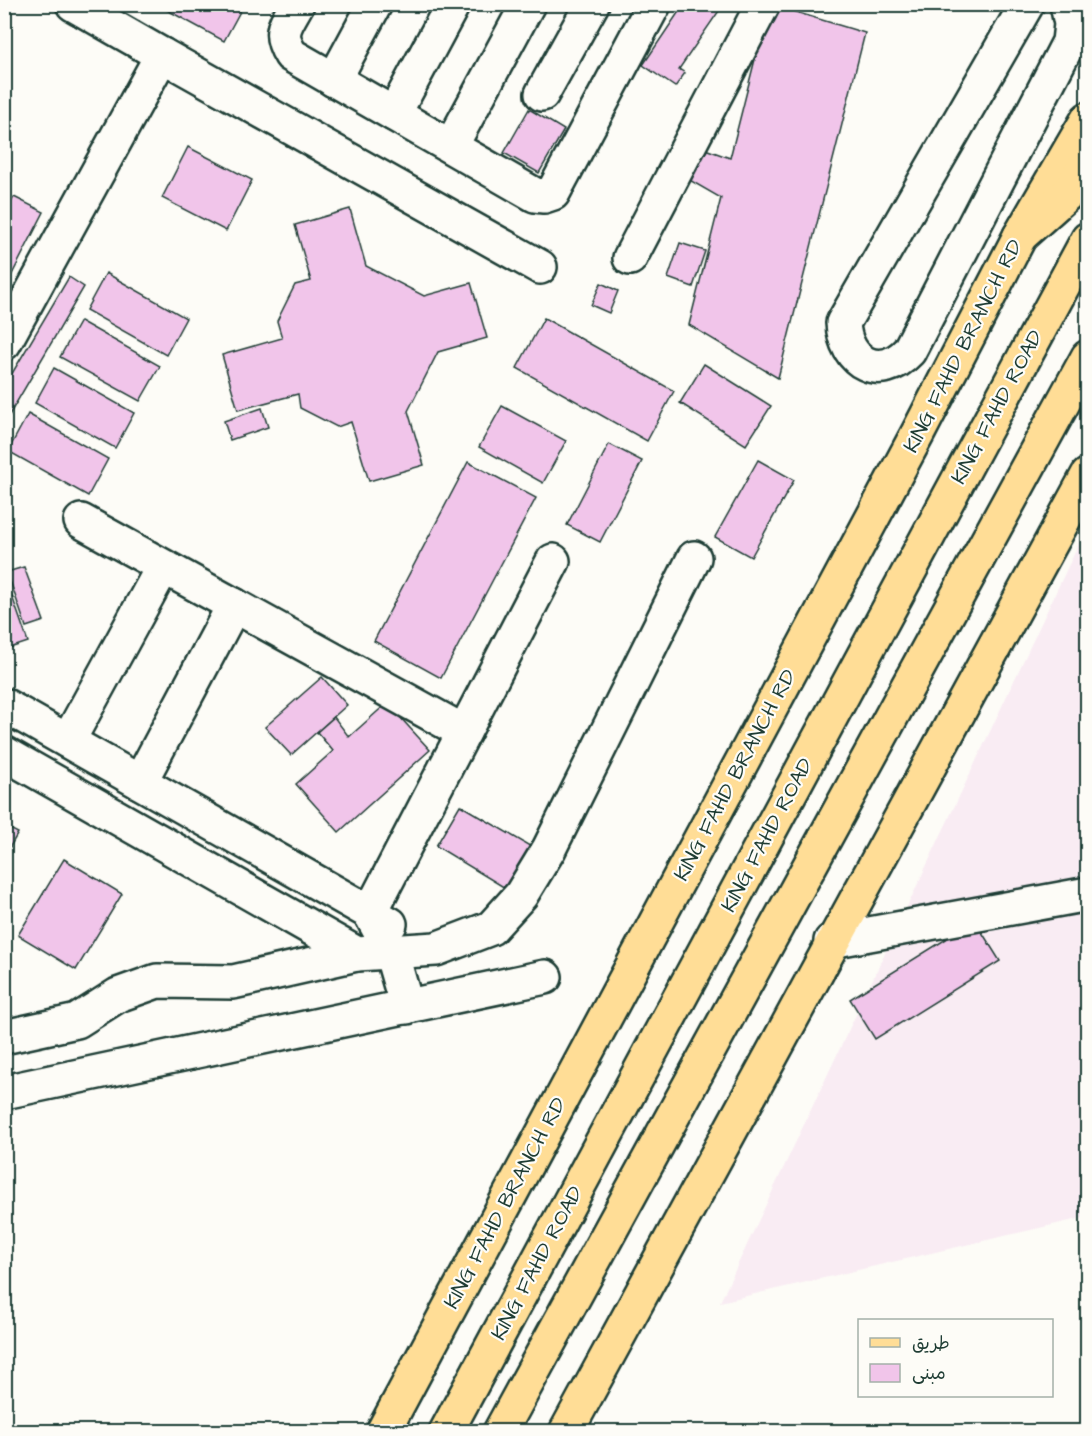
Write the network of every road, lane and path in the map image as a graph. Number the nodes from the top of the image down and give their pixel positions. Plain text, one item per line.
1 (73, 4) edge
2 (297, 4) edge
3 (375, 4) edge
4 (453, 4) edge
5 (528, 4) edge
6 (592, 4) edge
7 (654, 4) edge
8 (763, 4) edge
9 (1027, 4) edge
10 (1067, 4) edge
11 (162, 55) junction
12 (334, 80) junction
13 (542, 94) dead end
14 (394, 114) junction
15 (1088, 118) edge
16 (451, 146) junction
17 (1088, 161) edge
18 (1020, 236) junction
19 (1088, 239) edge
20 (630, 258) dead end
21 (540, 267) dead end
22 (4, 343) edge
23 (1088, 357) edge
24 (1088, 475) edge
25 (81, 521) dead end
26 (694, 558) dead end
27 (553, 561) dead end
28 (164, 567) junction
29 (234, 605) junction
30 (4, 705) edge
31 (464, 732) junction
32 (68, 741) junction
33 (4, 753) edge
34 (128, 775) junction
35 (98, 806) junction
36 (1088, 894) edge
37 (370, 913) junction
38 (831, 941) junction
39 (436, 949) junction
40 (391, 952) junction
41 (357, 954) junction
42 (545, 977) dead end
43 (406, 1007) junction
44 (4, 1037) edge
45 (4, 1092) edge
46 (383, 1431) edge
47 (446, 1431) edge
48 (500, 1431) edge
49 (566, 1431) edge

1 - 11 street
2 - 12 street
3 - 12 street
4 - 14 street
5 - 16 street
6 - 13 street
7 - 16 street
8 - 20 street
9 - 10 street
11 - 21 street
11 - 22 street
12 - 14 street
14 - 16 street
15 - 18 main road, KING FAHD BRANCH RD
17 - 18 main road
18 - 46 main road, KING FAHD BRANCH RD
19 - 47 main road, KING FAHD ROAD
23 - 48 main road
24 - 38 main road
25 - 28 street
26 - 39 street
27 - 31 street
28 - 29 street
28 - 32 street
29 - 31 street
29 - 34 street
30 - 32 street
31 - 37 street
32 - 34 street
33 - 35 street
34 - 35 street
34 - 37 street
35 - 41 street
36 - 38 street
37 - 39 street
37 - 40 street
38 - 49 main road
39 - 40 street
40 - 41 street
40 - 43 street
41 - 44 street
42 - 43 street
43 - 45 street

